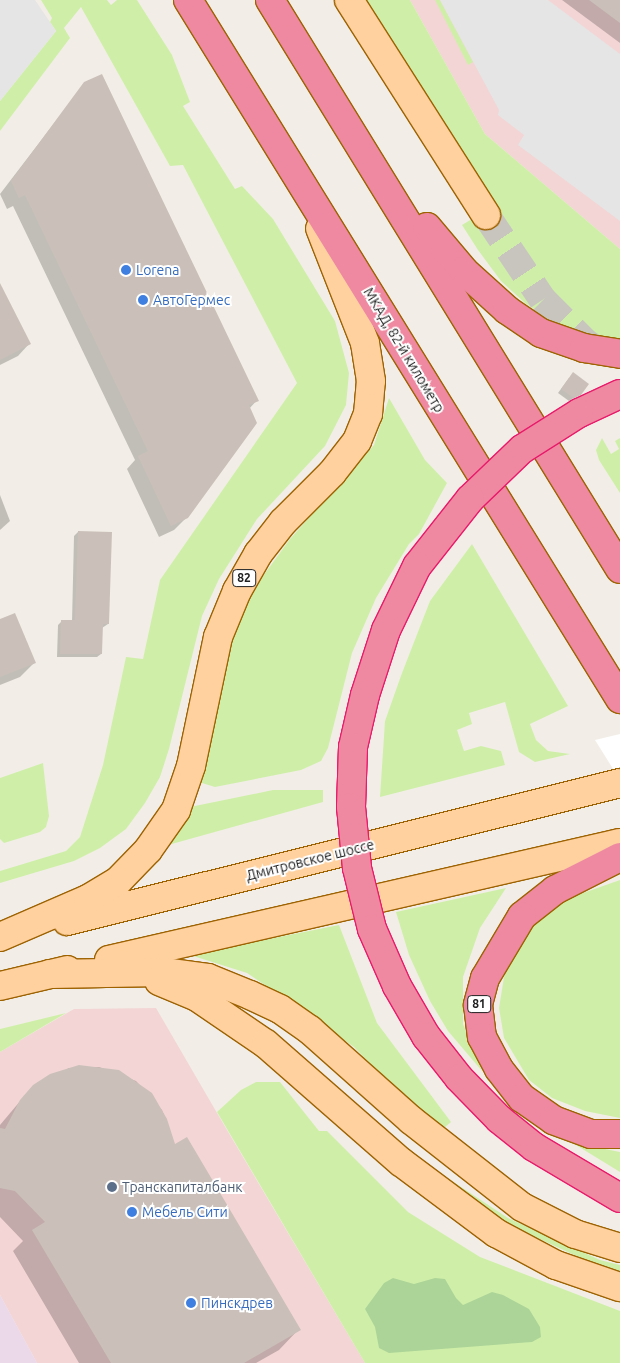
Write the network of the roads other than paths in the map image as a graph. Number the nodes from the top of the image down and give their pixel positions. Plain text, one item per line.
1 (188, 0) edge
2 (270, 0) edge
3 (349, 0) edge
4 (372, 163) junction
5 (295, 170) junction
6 (486, 216) tunnel mouth
7 (620, 354) edge
8 (620, 394) edge
9 (620, 569) edge
10 (620, 698) edge
11 (620, 783) edge
12 (620, 843) edge
13 (620, 857) edge
14 (0, 937) edge
15 (126, 971) junction
16 (50, 974) junction
17 (0, 986) edge
18 (620, 1134) edge
19 (620, 1198) edge
20 (620, 1248) edge
21 (620, 1287) edge

1 - 5 highway, МКАД, 82-й километр
2 - 4 highway
3 - 6 main road
4 - 7 highway
4 - 9 highway
5 - 10 highway, МКАД, 82-й километр
5 - 14 main road, 82
8 - 19 highway, bridge
11 - 14 main road, Дмитровское шоссе
12 - 16 main road
13 - 18 highway, 81
15 - 16 main road
15 - 20 main road
15 - 21 main road
16 - 17 main road

